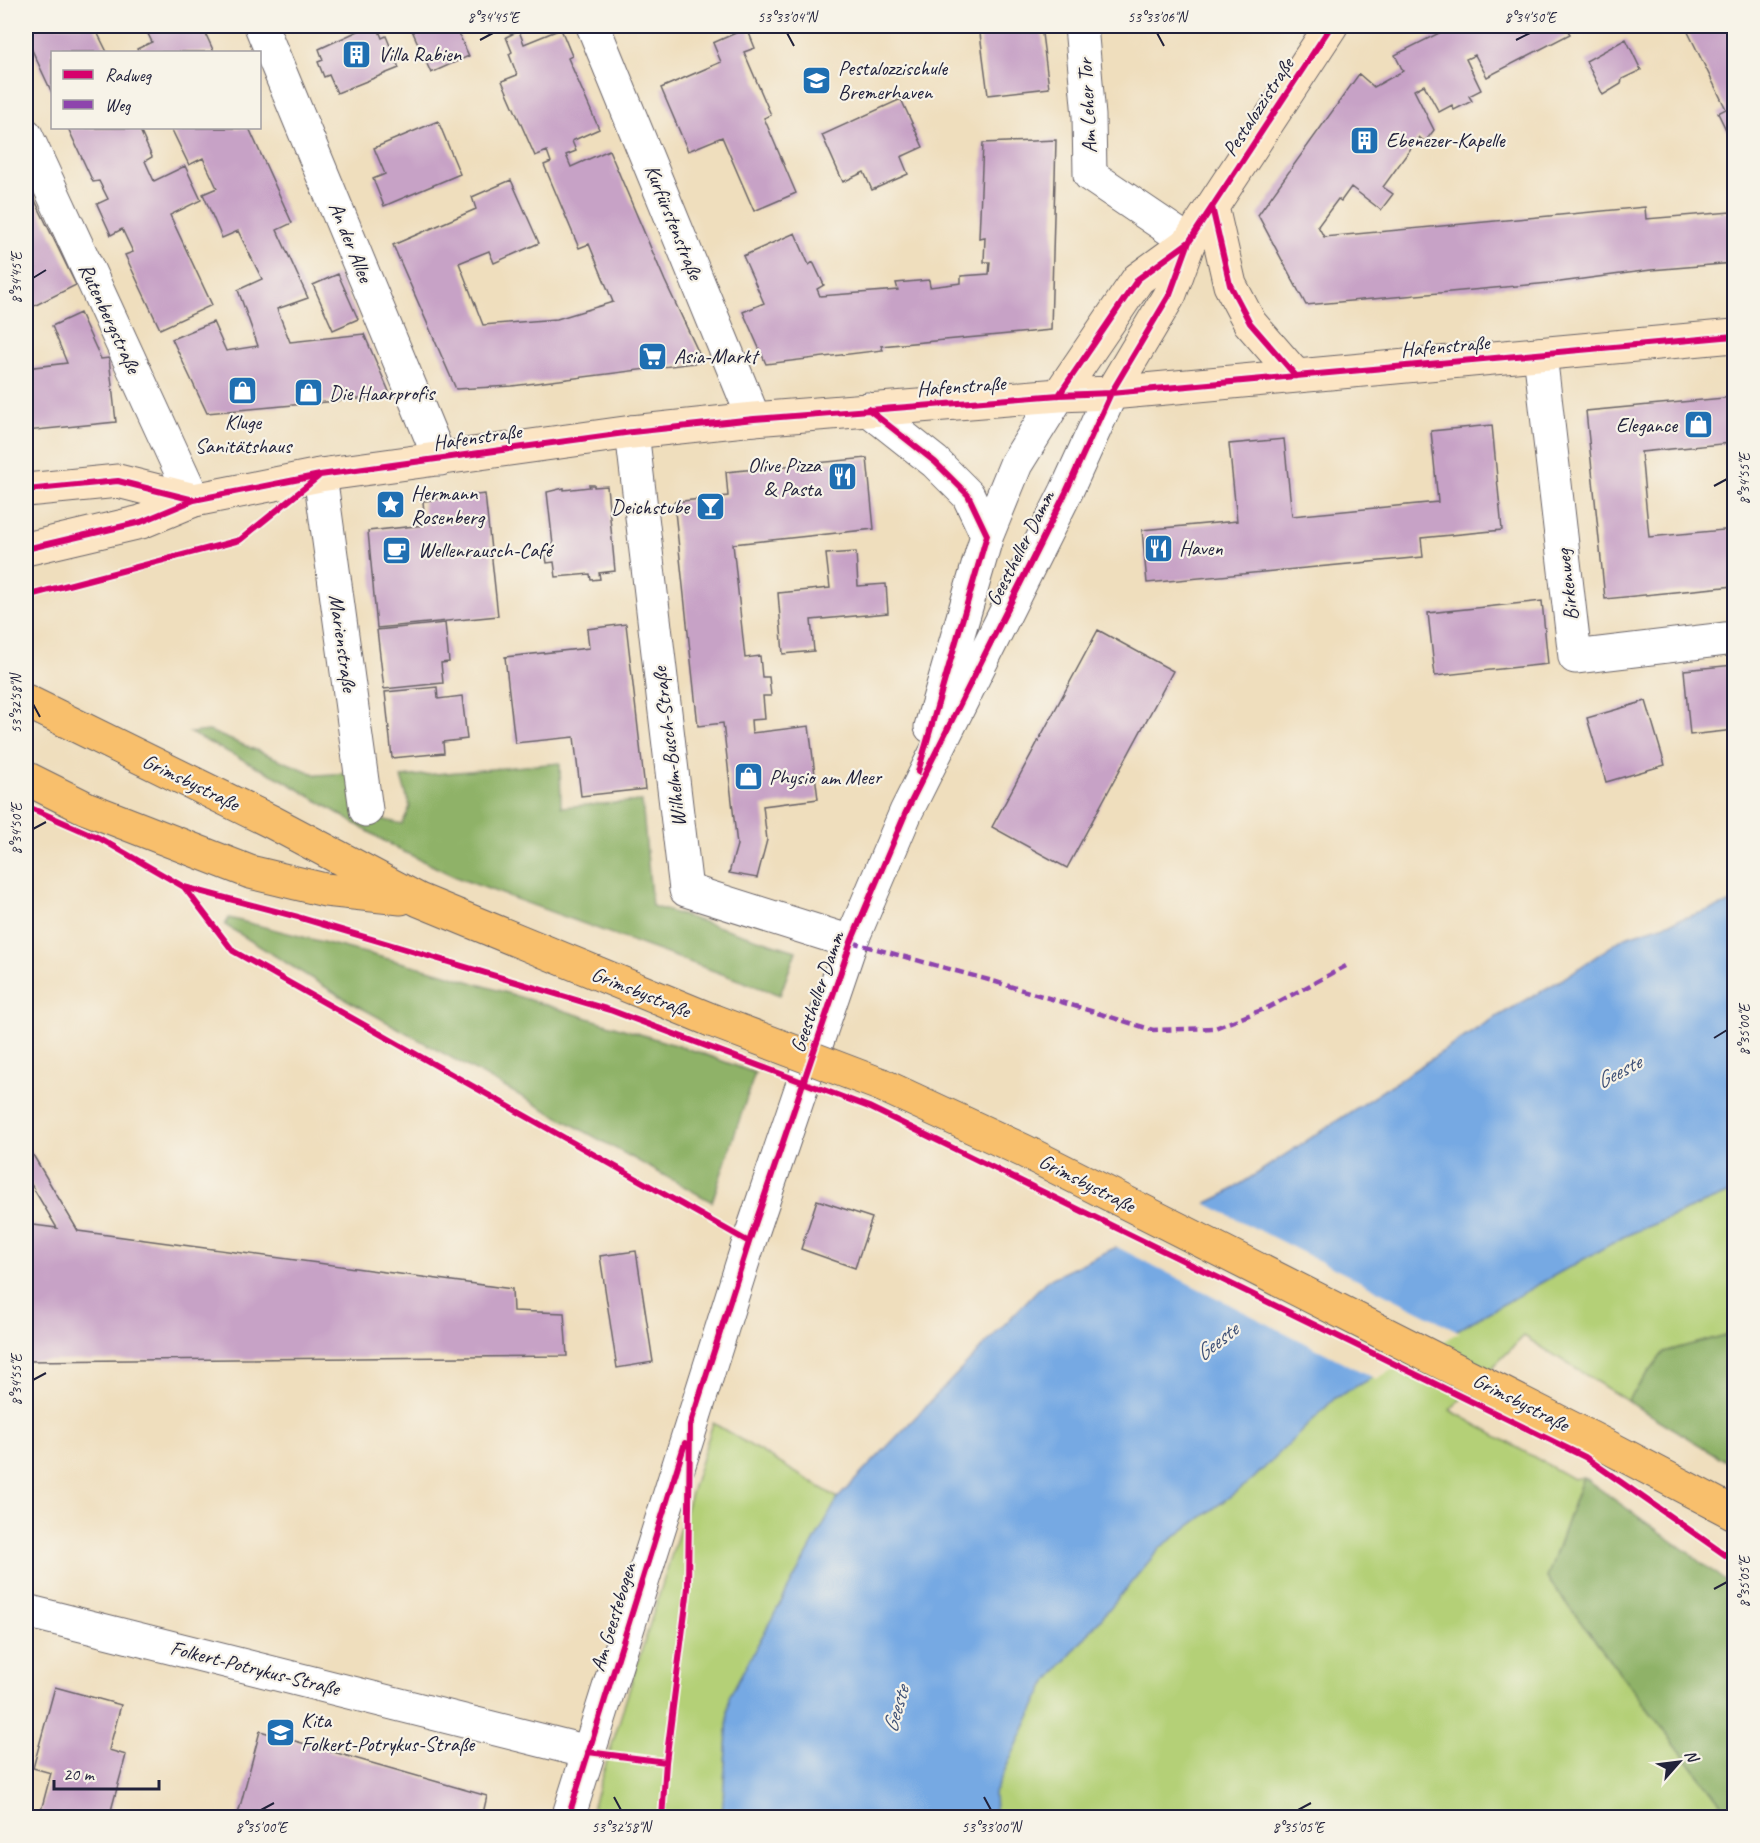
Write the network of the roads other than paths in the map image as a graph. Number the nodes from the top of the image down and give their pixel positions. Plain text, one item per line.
1 (593, 26) edge
2 (1081, 26) edge
3 (1331, 26) edge
4 (270, 28) edge
5 (26, 135) edge
6 (1212, 207) junction
7 (1189, 242) junction
8 (1734, 336) edge
9 (1540, 354) junction
10 (1296, 376) junction
11 (1111, 393) junction
12 (1059, 394) junction
13 (868, 409) junction
14 (754, 419) junction
15 (632, 432) junction
16 (440, 459) junction
17 (320, 475) junction
18 (26, 490) edge
19 (194, 500) junction
20 (987, 534) junction
21 (26, 549) edge
22 (1734, 638) edge
23 (28, 696) edge
24 (26, 778) edge
25 (366, 810) dead end
26 (906, 812) junction
27 (418, 900) junction
28 (851, 942) junction
29 (690, 1426) joint
30 (1734, 1513) edge
31 (26, 1611) edge
32 (588, 1752) junction
33 (568, 1818) edge

1 - 14 street, Kurfürstenstraße
2 - 7 street, Am Leher Tor
3 - 6 main road, Pestalozzistraße
4 - 16 street, An der Allee
5 - 19 street, Rutenbergstraße
6 - 7 main road, Pestalozzistraße
6 - 10 main road
7 - 11 main road, Pestalozzistraße
7 - 12 main road, Pestalozzistraße
8 - 9 main road, Hafenstraße
9 - 10 main road, Hafenstraße
9 - 22 street, Birkenweg
10 - 11 main road, Hafenstraße
11 - 12 main road, Hafenstraße
11 - 26 street, Geestheller Damm
12 - 13 main road, Hafenstraße
12 - 20 street, Geestheller Damm
13 - 14 main road, Hafenstraße
13 - 20 street, Geestheller Damm
14 - 15 main road, Hafenstraße
15 - 16 main road, Hafenstraße
15 - 28 street, Wilhelm-Busch-Straße
16 - 17 main road, Hafenstraße
17 - 19 main road, Hafenstraße
17 - 25 street, Marienstraße
18 - 19 main road, Hafenstraße
19 - 21 main road, Hafenstraße
20 - 26 street, Geestheller Damm
23 - 27 highway, Grimsbystraße
24 - 27 highway, Grimsbystraße
26 - 28 street, Geestheller Damm
27 - 30 highway, Grimsbystraße, bridge
28 - 29 street, Geestheller Damm
29 - 32 street, Am Geestebogen
31 - 32 street, Folkert-Potrykus-Straße
32 - 33 street, Am Geestebogen

